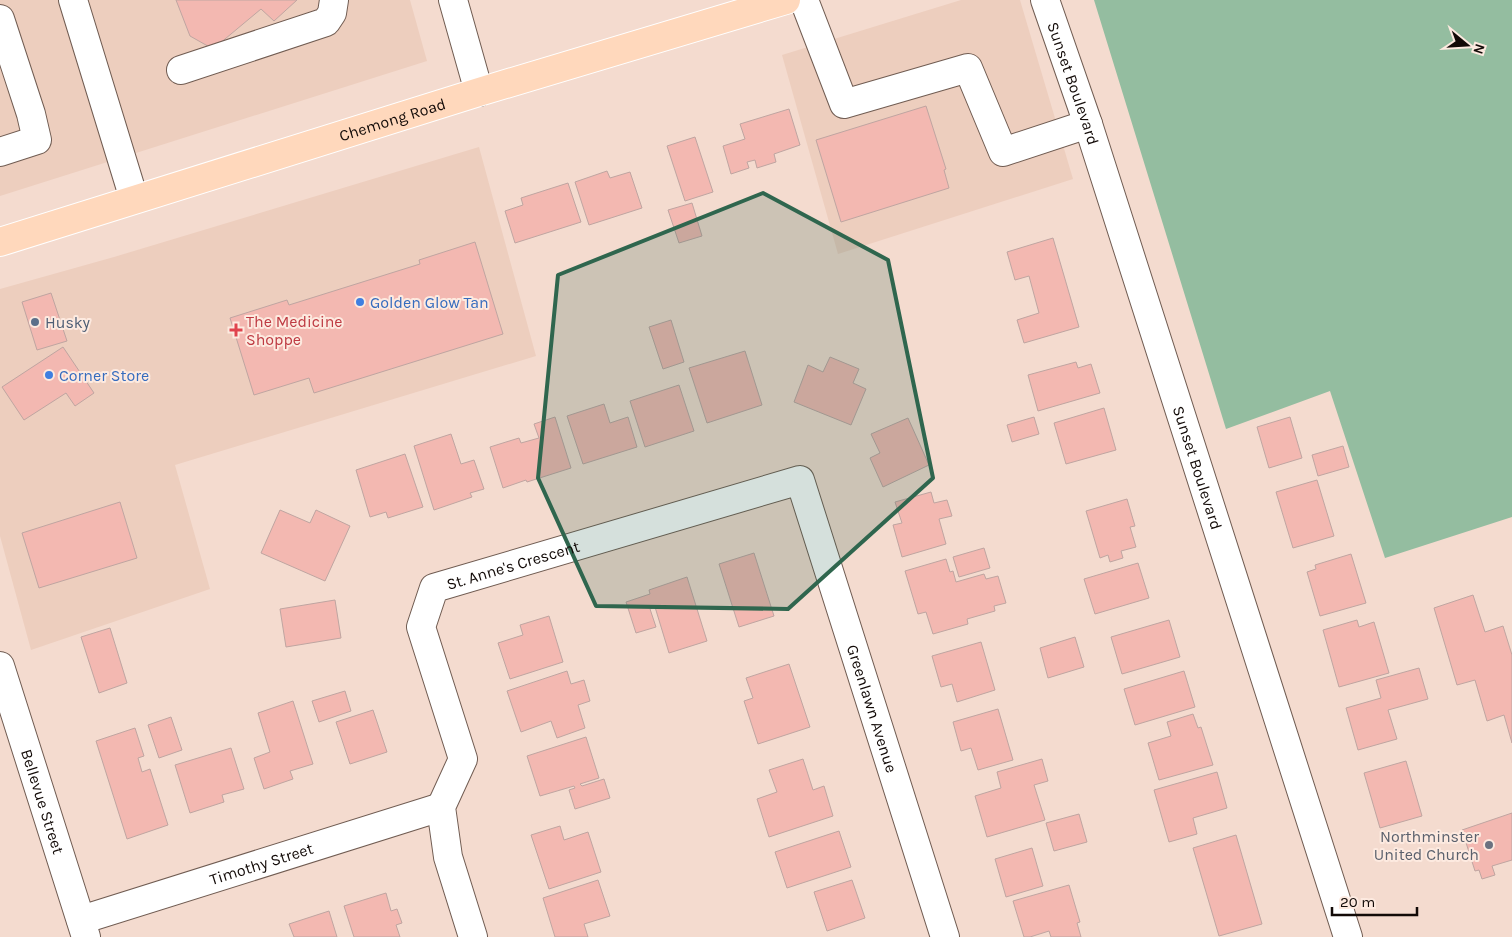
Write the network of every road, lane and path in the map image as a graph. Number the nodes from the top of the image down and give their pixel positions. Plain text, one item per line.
1 (73, 0) edge
2 (334, 0) edge
3 (452, 0) edge
4 (786, 0) edge
5 (804, 0) edge
6 (1045, 0) edge
7 (0, 19) edge
8 (181, 70) dead end
9 (479, 92) junction
10 (1088, 124) junction
11 (0, 152) edge
12 (134, 199) junction
13 (0, 242) edge
14 (800, 480) joint
15 (0, 666) edge
16 (441, 807) junction
17 (84, 929) edge
18 (473, 937) edge
19 (945, 937) edge
20 (1348, 937) edge

1 - 12 street
2 - 8 street
3 - 9 street
4 - 9 main road, Chemong Road
5 - 10 street
6 - 10 street, Sunset Boulevard
7 - 11 street
9 - 12 main road, Chemong Road
10 - 20 street, Sunset Boulevard
12 - 13 main road, Chemong Road
14 - 16 street, St. Anne's Crescent
14 - 19 street, Greenlawn Avenue
15 - 17 street, Bellevue Street
16 - 17 street, Timothy Street
16 - 18 street

